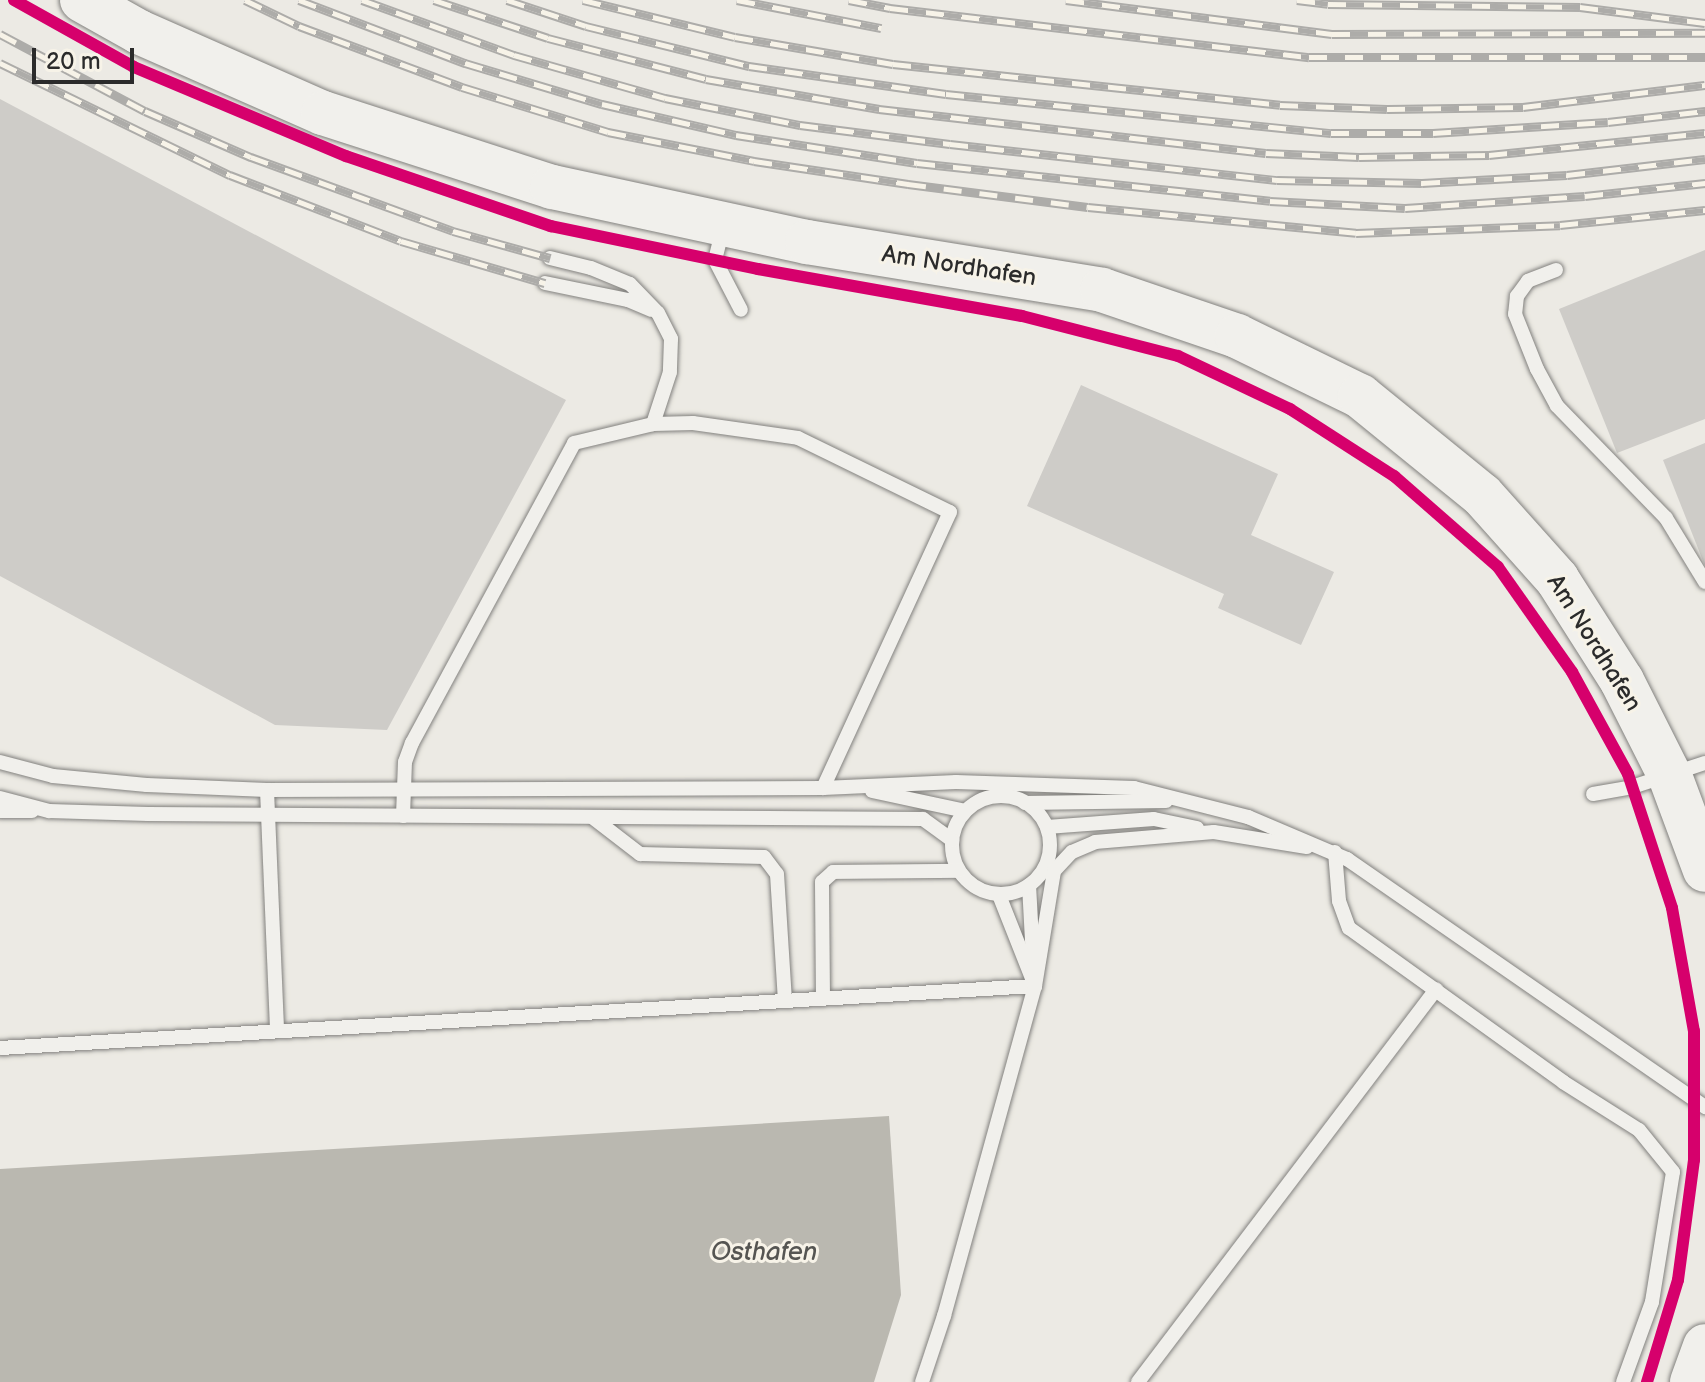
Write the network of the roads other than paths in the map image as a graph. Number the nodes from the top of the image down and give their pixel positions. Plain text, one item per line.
1 (82, 0) edge
2 (724, 224) junction
3 (550, 258) dead end
4 (1556, 270) dead end
5 (545, 283) dead end
6 (741, 310) dead end
7 (658, 313) junction
8 (653, 424) junction
9 (1705, 582) edge
10 (0, 762) edge
11 (1688, 769) edge
12 (853, 787) junction
13 (823, 788) junction
14 (404, 789) junction
15 (267, 790) junction
16 (1593, 794) dead end
17 (0, 798) edge
18 (1191, 801) junction
19 (1025, 803) junction
20 (0, 811) edge
21 (49, 811) junction
22 (965, 811) junction
23 (268, 816) junction
24 (403, 816) junction
25 (591, 817) junction
26 (1047, 827) junction
27 (1214, 832) junction
28 (952, 840) junction
29 (1335, 852) junction
30 (1705, 870) edge
31 (959, 871) junction
32 (1029, 885) junction
33 (999, 895) junction
34 (1035, 986) junction
35 (1436, 989) junction
36 (823, 999) junction
37 (785, 1001) junction
38 (277, 1031) junction
39 (0, 1048) edge
40 (1705, 1107) edge
41 (1705, 1346) edge
42 (922, 1382) edge
43 (1138, 1382) edge
44 (1623, 1382) edge
45 (1692, 1382) edge

1 - 2 main road, Am Nordhafen
2 - 6 lane
2 - 11 main road, Am Nordhafen
3 - 7 lane
4 - 9 lane
5 - 7 lane
7 - 8 lane
8 - 13 lane
8 - 14 lane
10 - 15 lane
11 - 16 lane
11 - 30 main road, Am Nordhafen
12 - 13 lane
12 - 18 lane
12 - 22 lane
13 - 14 lane
14 - 15 lane
14 - 24 lane
15 - 23 lane
17 - 21 lane
18 - 19 lane
18 - 29 lane
19 - 22 lane
19 - 26 lane
20 - 21 lane
21 - 23 lane
22 - 28 lane
23 - 24 lane
23 - 38 lane
24 - 25 lane
25 - 28 lane
25 - 37 lane
26 - 27 lane
26 - 32 lane
27 - 29 lane
27 - 34 lane
28 - 31 lane
29 - 35 lane
29 - 40 lane
31 - 33 lane
31 - 36 lane
32 - 33 lane
32 - 34 lane
33 - 34 lane
34 - 36 lane
34 - 42 lane
35 - 43 lane
35 - 44 lane
36 - 37 lane
37 - 38 lane
38 - 39 lane
41 - 45 main road

